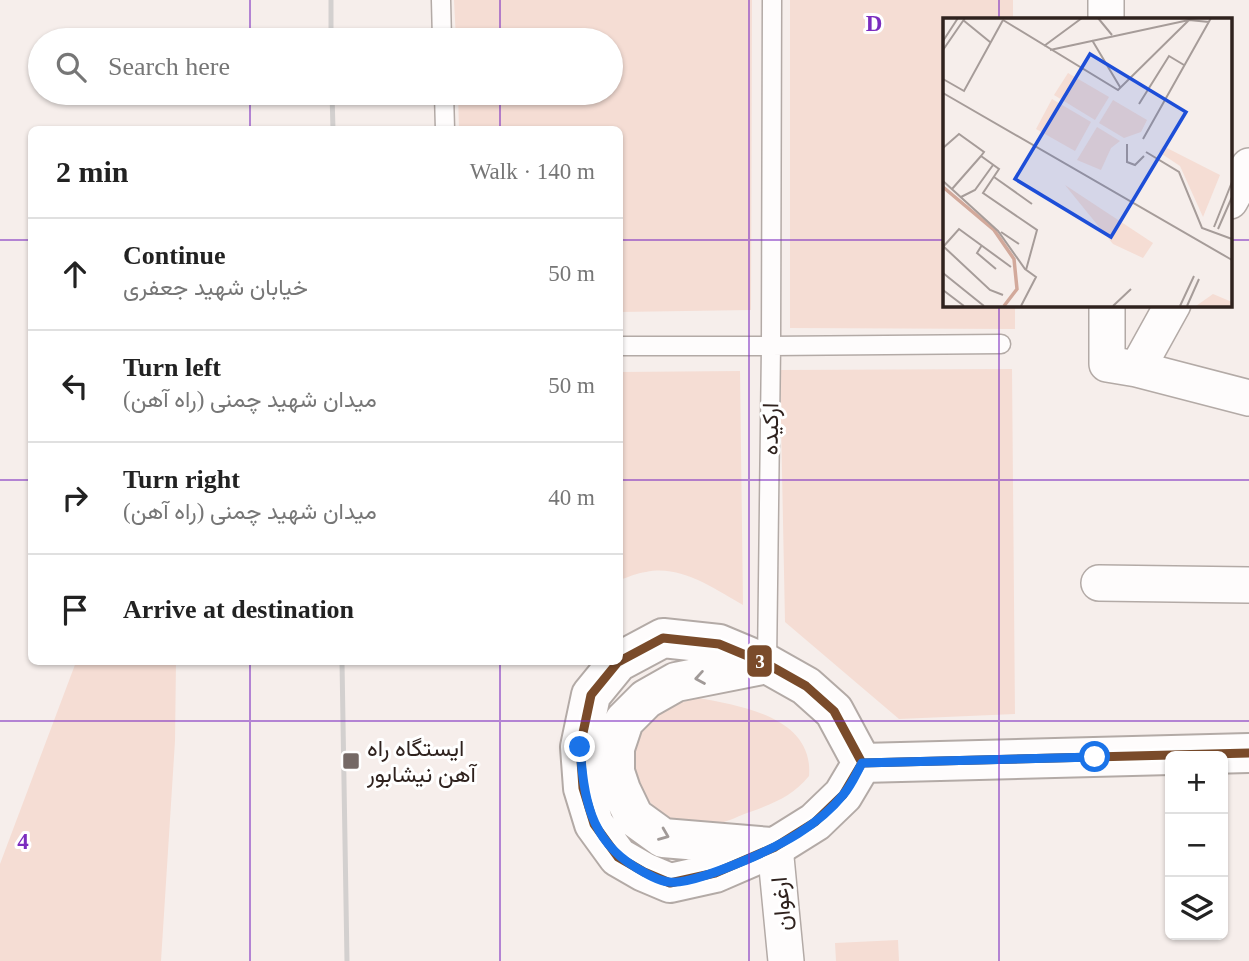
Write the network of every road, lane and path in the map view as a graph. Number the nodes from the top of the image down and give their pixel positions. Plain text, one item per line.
1 (442, 0) edge
2 (772, 0) edge
3 (1106, 0) edge
4 (1106, 18) edge
5 (442, 28) edge
6 (444, 105) edge
7 (445, 126) edge
8 (1249, 166) edge
9 (1236, 204) edge
10 (1107, 306) edge
11 (1171, 306) edge
12 (1001, 344) dead end
13 (623, 346) edge
14 (771, 346) junction
15 (1122, 367) junction
16 (1249, 398) edge
17 (1099, 583) dead end
18 (1249, 585) edge
19 (623, 659) edge
20 (767, 664) junction
21 (616, 665) edge
22 (1249, 753) edge
23 (862, 763) junction
24 (775, 847) junction
25 (786, 961) edge

1 - 5 lane
2 - 14 lane, ارکیده
3 - 4 street
6 - 7 lane
8 - 9 street
10 - 15 street
11 - 15 street
12 - 14 lane
13 - 14 lane
14 - 20 lane, ارکیده
15 - 16 street
17 - 18 street
19 - 20 main road
20 - 23 main road
20 -> 24 main road
21 - 24 main road
22 - 23 main road
23 - 24 main road
24 - 25 street, ارغوان

